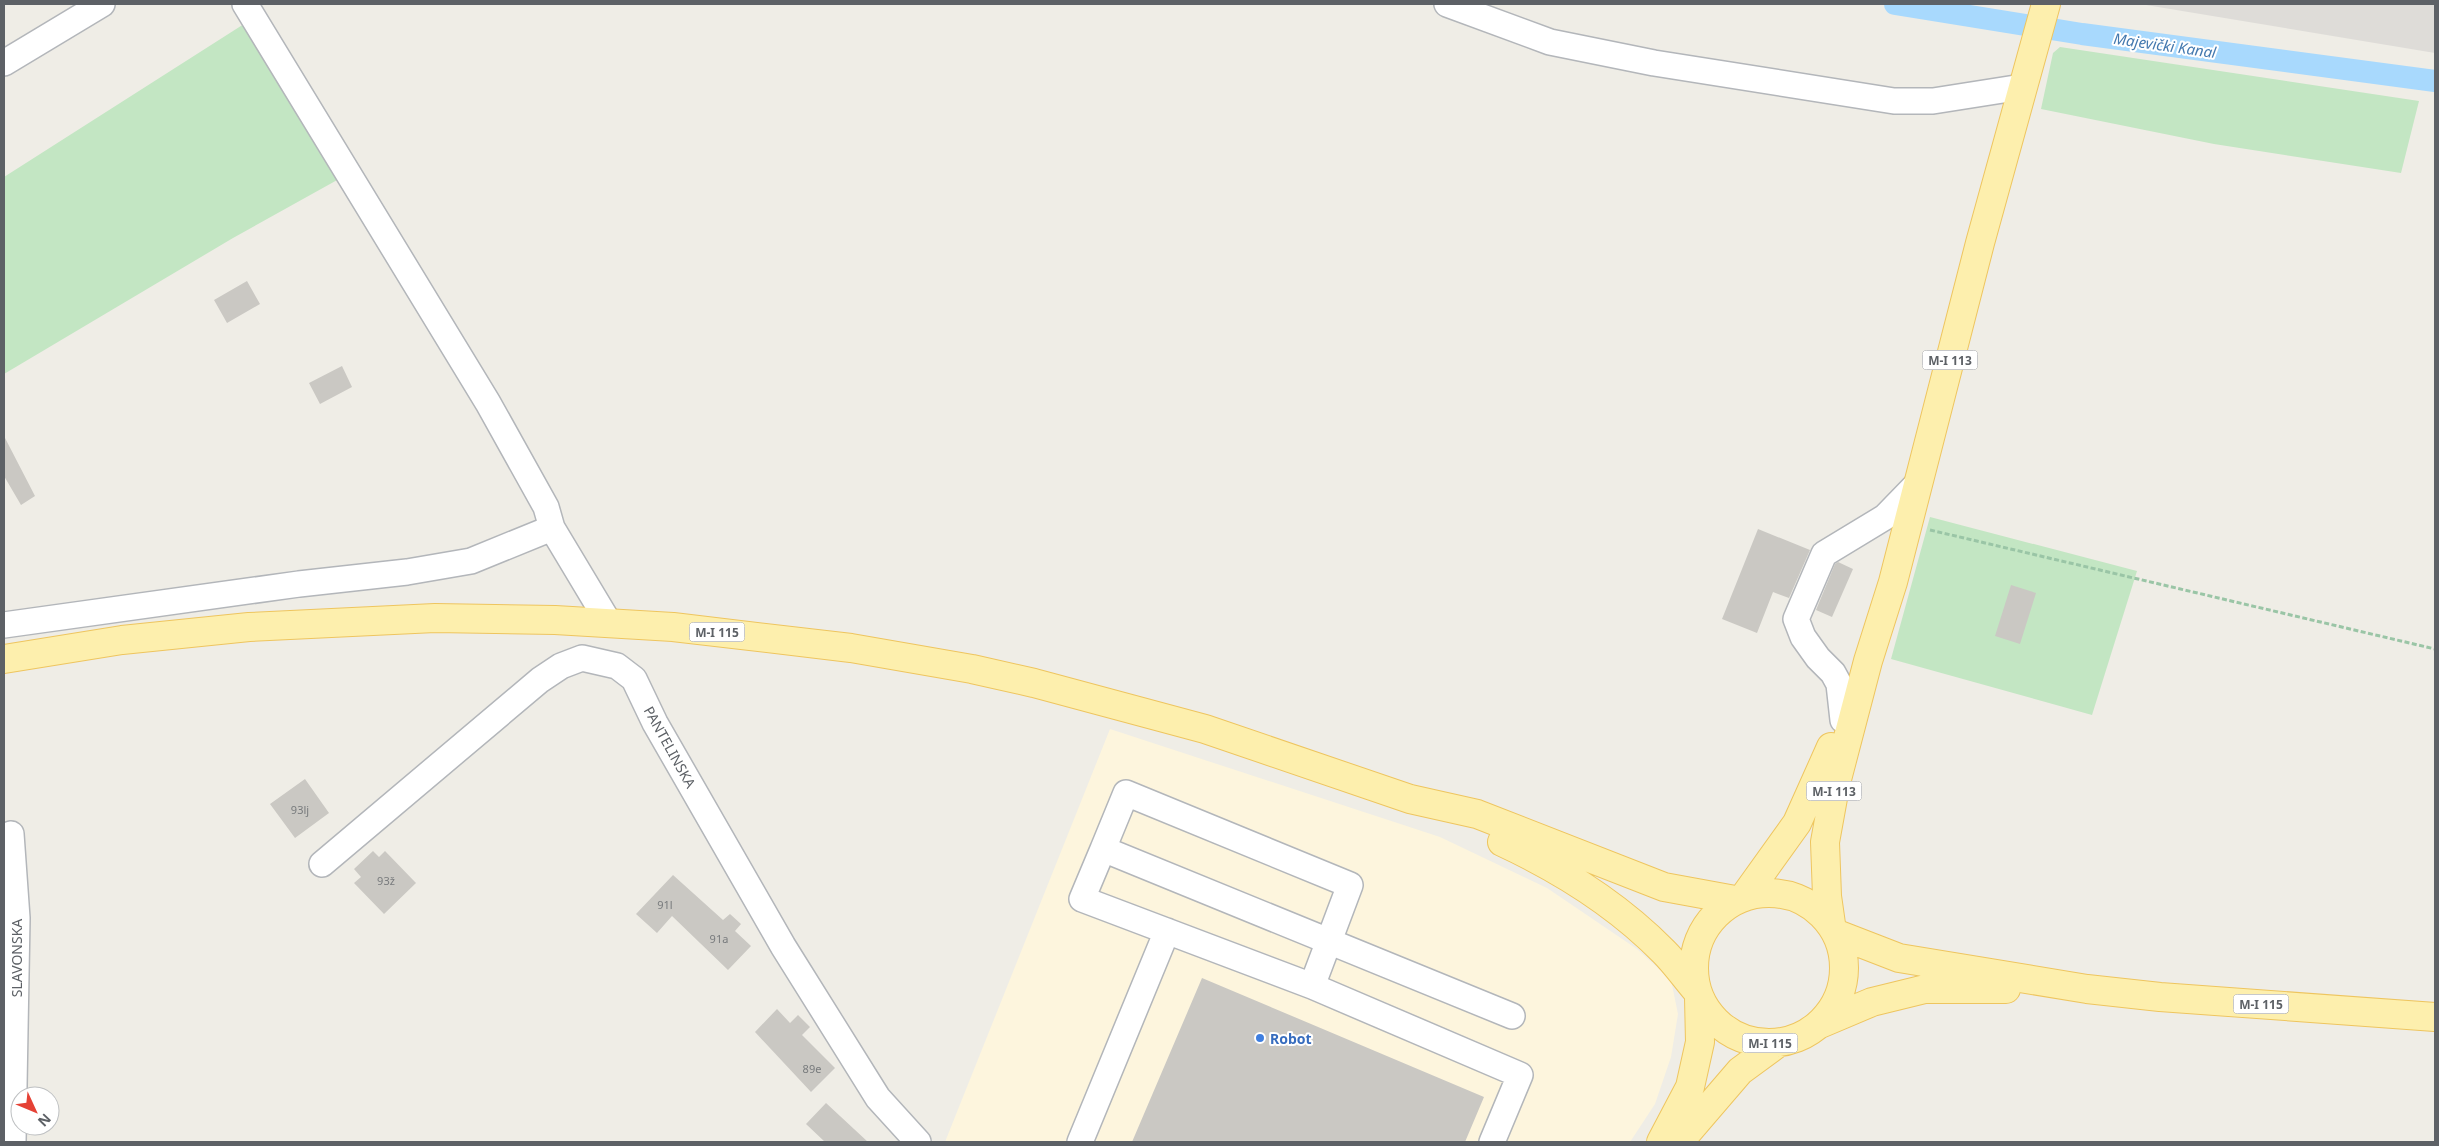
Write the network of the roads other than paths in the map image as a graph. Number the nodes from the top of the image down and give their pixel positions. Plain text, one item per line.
1 (102, 4) edge
2 (245, 4) edge
3 (1447, 4) edge
4 (2046, 4) edge
5 (4, 63) edge
6 (2022, 87) junction
7 (1919, 482) junction
8 (552, 528) junction
9 (609, 623) junction
10 (4, 625) edge
11 (4, 659) edge
12 (1868, 661) junction
13 (1843, 720) junction
14 (1410, 799) junction
15 (11, 834) dead end
16 (1104, 849) junction
17 (322, 864) dead end
18 (1740, 898) junction
19 (1834, 929) junction
20 (1167, 931) junction
21 (1329, 939) junction
22 (1312, 986) junction
23 (2087, 989) junction
24 (1698, 994) junction
25 (1512, 1016) dead end
26 (2435, 1017) edge
27 (1819, 1025) junction
28 (1778, 1043) junction
29 (13, 1142) edge
30 (918, 1142) edge
31 (1080, 1142) edge
32 (1492, 1142) edge
33 (1661, 1142) edge
34 (1679, 1142) edge

1 - 5 street
2 - 8 street
3 - 6 street
4 - 6 main road, M-I 113
6 - 7 main road, M-I 113
7 - 12 main road, M-I 113
7 - 13 street
8 - 9 street
8 - 10 street
9 - 11 main road, M-I 115
9 - 14 main road, M-I 115
12 - 13 main road, M-I 113
12 - 19 main road, M-I 113
13 - 18 main road, M-I 113
14 - 18 main road, M-I 115
14 - 24 main road, M-I 115
15 - 29 street, SLAVONSKA
16 - 20 street
16 - 21 street
16 - 21 street
17 - 30 street, PANTELINSKA
18 - 19 main road, M-I 115
18 - 24 main road, M-I 115
19 - 23 main road, M-I 115
19 - 27 main road, M-I 115
20 - 22 street
20 - 31 street
21 - 22 street
21 - 25 street
22 - 32 street
23 - 26 main road, M-I 115
23 - 27 main road, M-I 115
24 - 28 main road, M-I 115
24 - 33 main road
27 - 28 main road, M-I 115
28 - 34 main road

